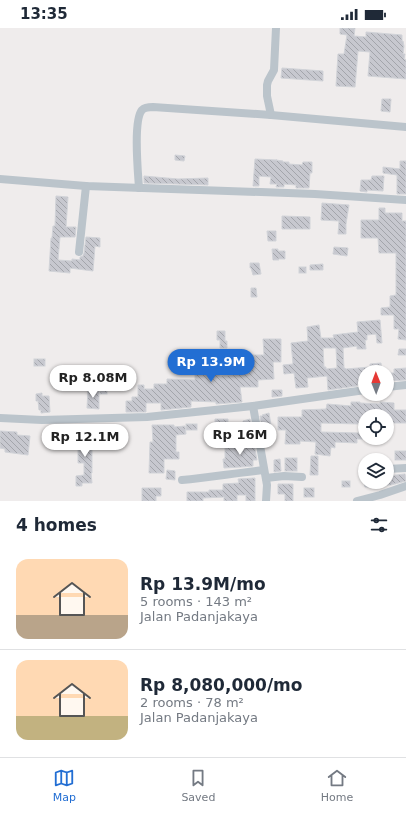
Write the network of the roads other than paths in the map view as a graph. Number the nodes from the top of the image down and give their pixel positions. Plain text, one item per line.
1 (276, 28) edge
2 (271, 115) junction
3 (406, 127) edge
4 (0, 179) edge
5 (86, 186) junction
6 (139, 188) junction
7 (406, 200) edge
8 (79, 252) dead end
9 (406, 385) edge
10 (394, 386) edge
11 (358, 391) edge
12 (253, 406) junction
13 (0, 418) edge
14 (406, 468) edge
15 (394, 469) edge
16 (265, 474) junction
17 (302, 477) dead end
18 (182, 480) dead end
19 (406, 486) edge
20 (266, 501) edge
21 (357, 501) edge

1 - 2 street
2 - 3 street
2 - 6 street
4 - 5 street
5 - 6 street
5 - 8 street
6 - 7 street
9 - 10 street
11 - 12 street
12 - 13 street
12 - 16 street
14 - 15 street
16 - 17 street
16 - 18 street
16 - 20 street
19 - 21 street

